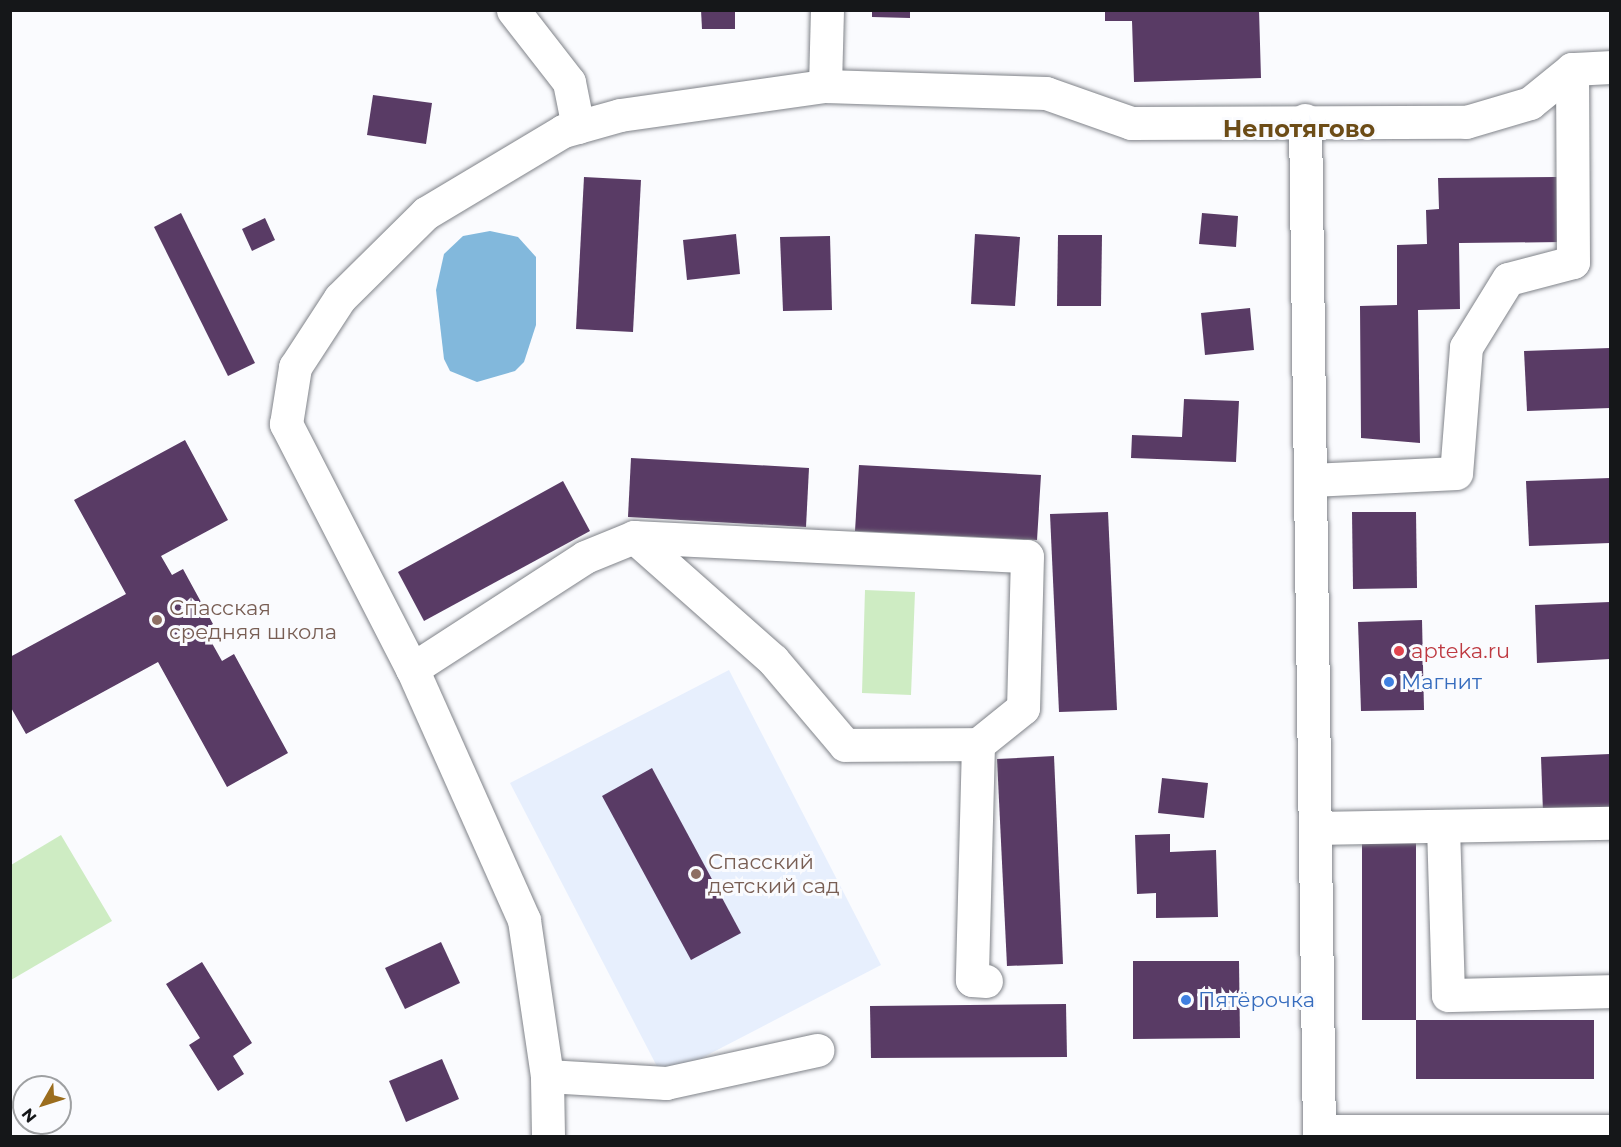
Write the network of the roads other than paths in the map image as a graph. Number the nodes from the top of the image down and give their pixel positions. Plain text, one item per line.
1 (513, 10) edge
2 (827, 10) edge
3 (1611, 67) edge
4 (1572, 69) junction
5 (825, 86) junction
6 (1305, 120) junction
7 (578, 127) junction
8 (1312, 480) junction
9 (634, 537) junction
10 (412, 669) junction
11 (978, 744) junction
12 (1611, 823) edge
13 (1443, 826) junction
14 (1316, 828) junction
15 (986, 981) dead end
16 (1611, 991) edge
17 (817, 1050) dead end
18 (547, 1076) junction
19 (1611, 1131) edge
20 (1319, 1134) edge
21 (548, 1137) edge

1 - 7 street
2 - 5 street
3 - 4 street
4 - 6 street
4 - 8 street
5 - 6 street
5 - 7 street
6 - 8 street
7 - 10 street
8 - 14 street
9 - 10 street
9 - 11 street
9 - 11 street
10 - 18 street
11 - 15 street
12 - 13 street
13 - 14 street
13 - 16 street
14 - 20 street
17 - 18 street
18 - 21 street
19 - 20 street

